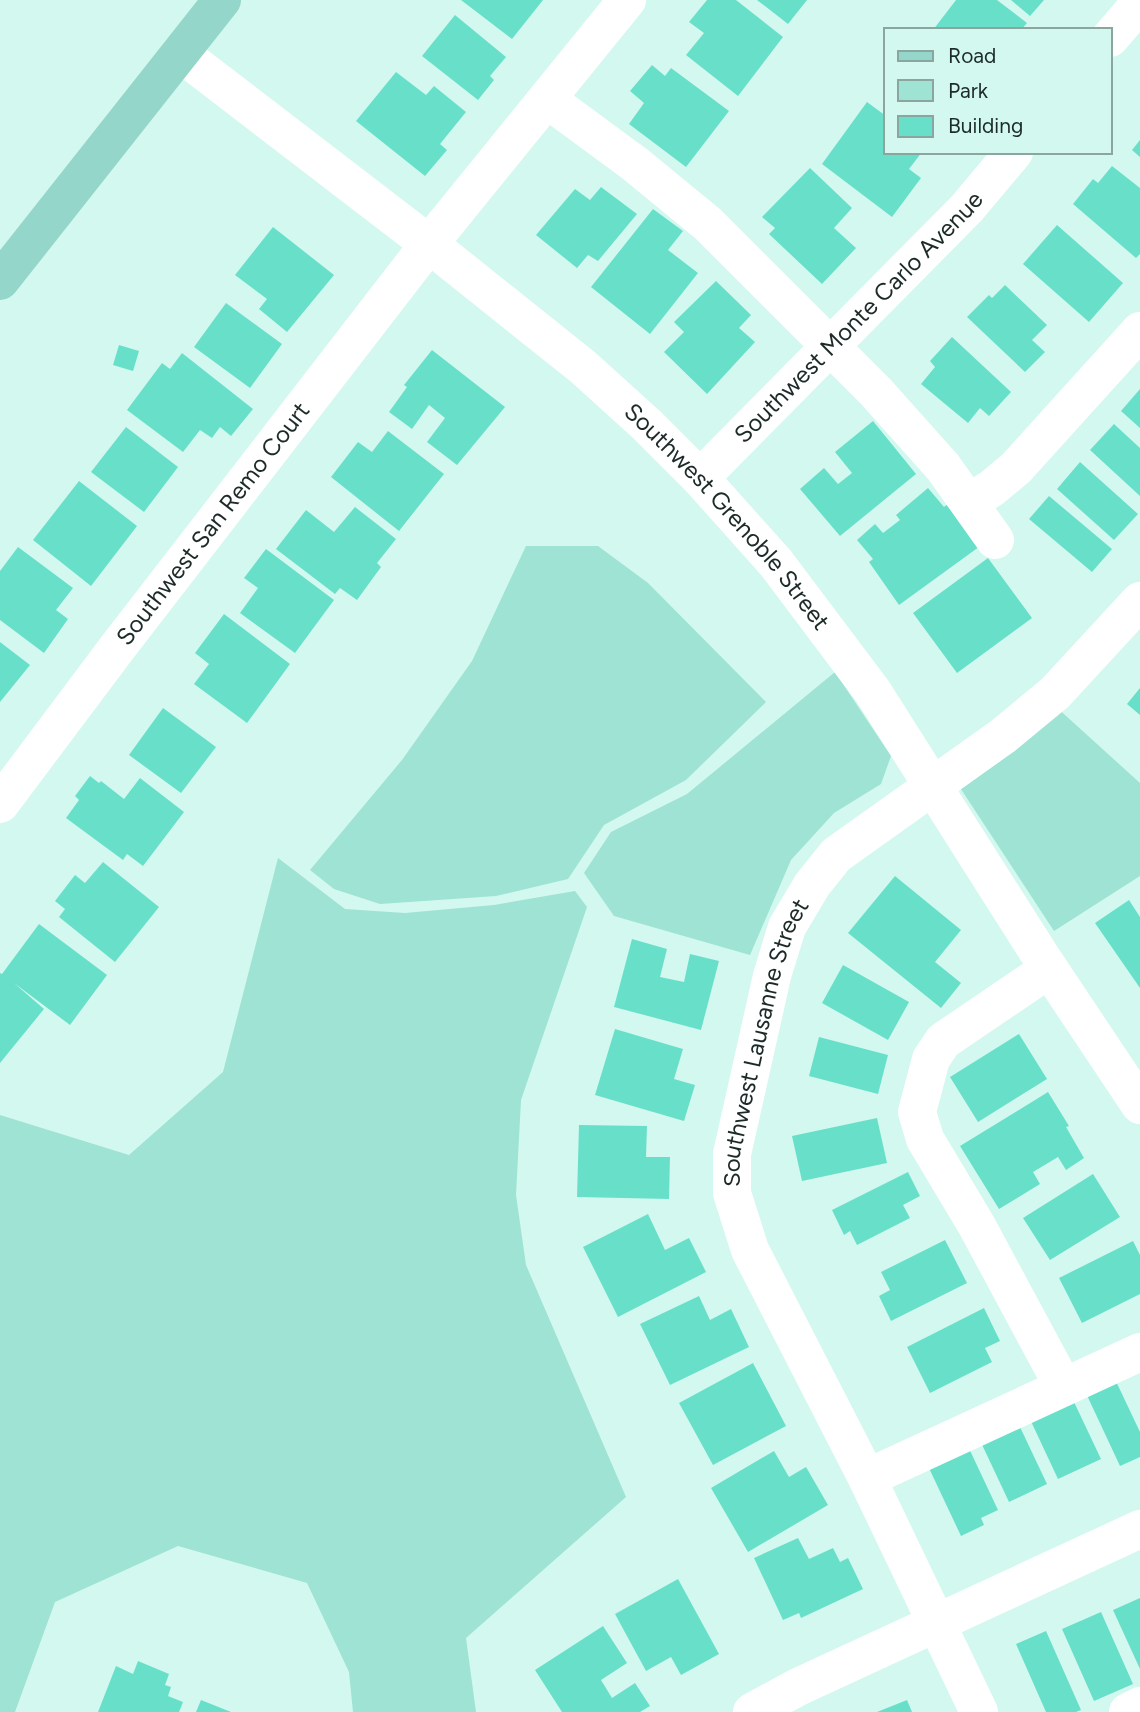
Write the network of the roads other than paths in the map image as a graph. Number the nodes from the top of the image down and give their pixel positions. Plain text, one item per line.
1 (222, 0) edge
2 (627, 0) edge
3 (1138, 1) edge
4 (1112, 35) edge
5 (180, 53) junction
6 (548, 100) junction
7 (1012, 154) edge
8 (429, 244) junction
9 (0, 281) edge
10 (1140, 331) edge
11 (832, 346) junction
12 (700, 478) junction
13 (970, 502) junction
14 (995, 540) dead end
15 (1140, 601) edge
16 (932, 786) junction
17 (0, 804) edge
18 (1049, 969) junction
19 (1127, 1058) edge
20 (1140, 1105) edge
21 (1140, 1352) edge
22 (1063, 1386) junction
23 (867, 1478) junction
24 (1140, 1529) edge
25 (936, 1622) junction
26 (1140, 1706) edge
27 (752, 1712) edge
28 (979, 1712) edge
29 (1128, 1712) edge

1 - 5 main road
2 - 6 street, Southwest San Remo Court
3 - 4 street
5 - 8 street, Southwest Grenoble Street
5 - 9 main road
6 - 8 street, Southwest San Remo Court
6 - 11 street
7 - 11 street, Southwest Monte Carlo Avenue
8 - 12 street, Southwest Grenoble Street
8 - 17 street, Southwest San Remo Court
10 - 13 street
11 - 12 street, Southwest Monte Carlo Avenue
11 - 13 street
12 - 16 street, Southwest Grenoble Street
13 - 14 street
15 - 16 street, Southwest Lausanne Street
16 - 18 street, Southwest Grenoble Street
16 - 23 street, Southwest Lausanne Street
18 - 19 street, Southwest Grenoble Street
18 - 22 street
19 - 20 street, Southwest Grenoble Street
21 - 22 street
22 - 23 street
23 - 25 street, Southwest Lausanne Street
24 - 25 street
25 - 27 street
25 - 28 street, Southwest Lausanne Street
26 - 29 street

